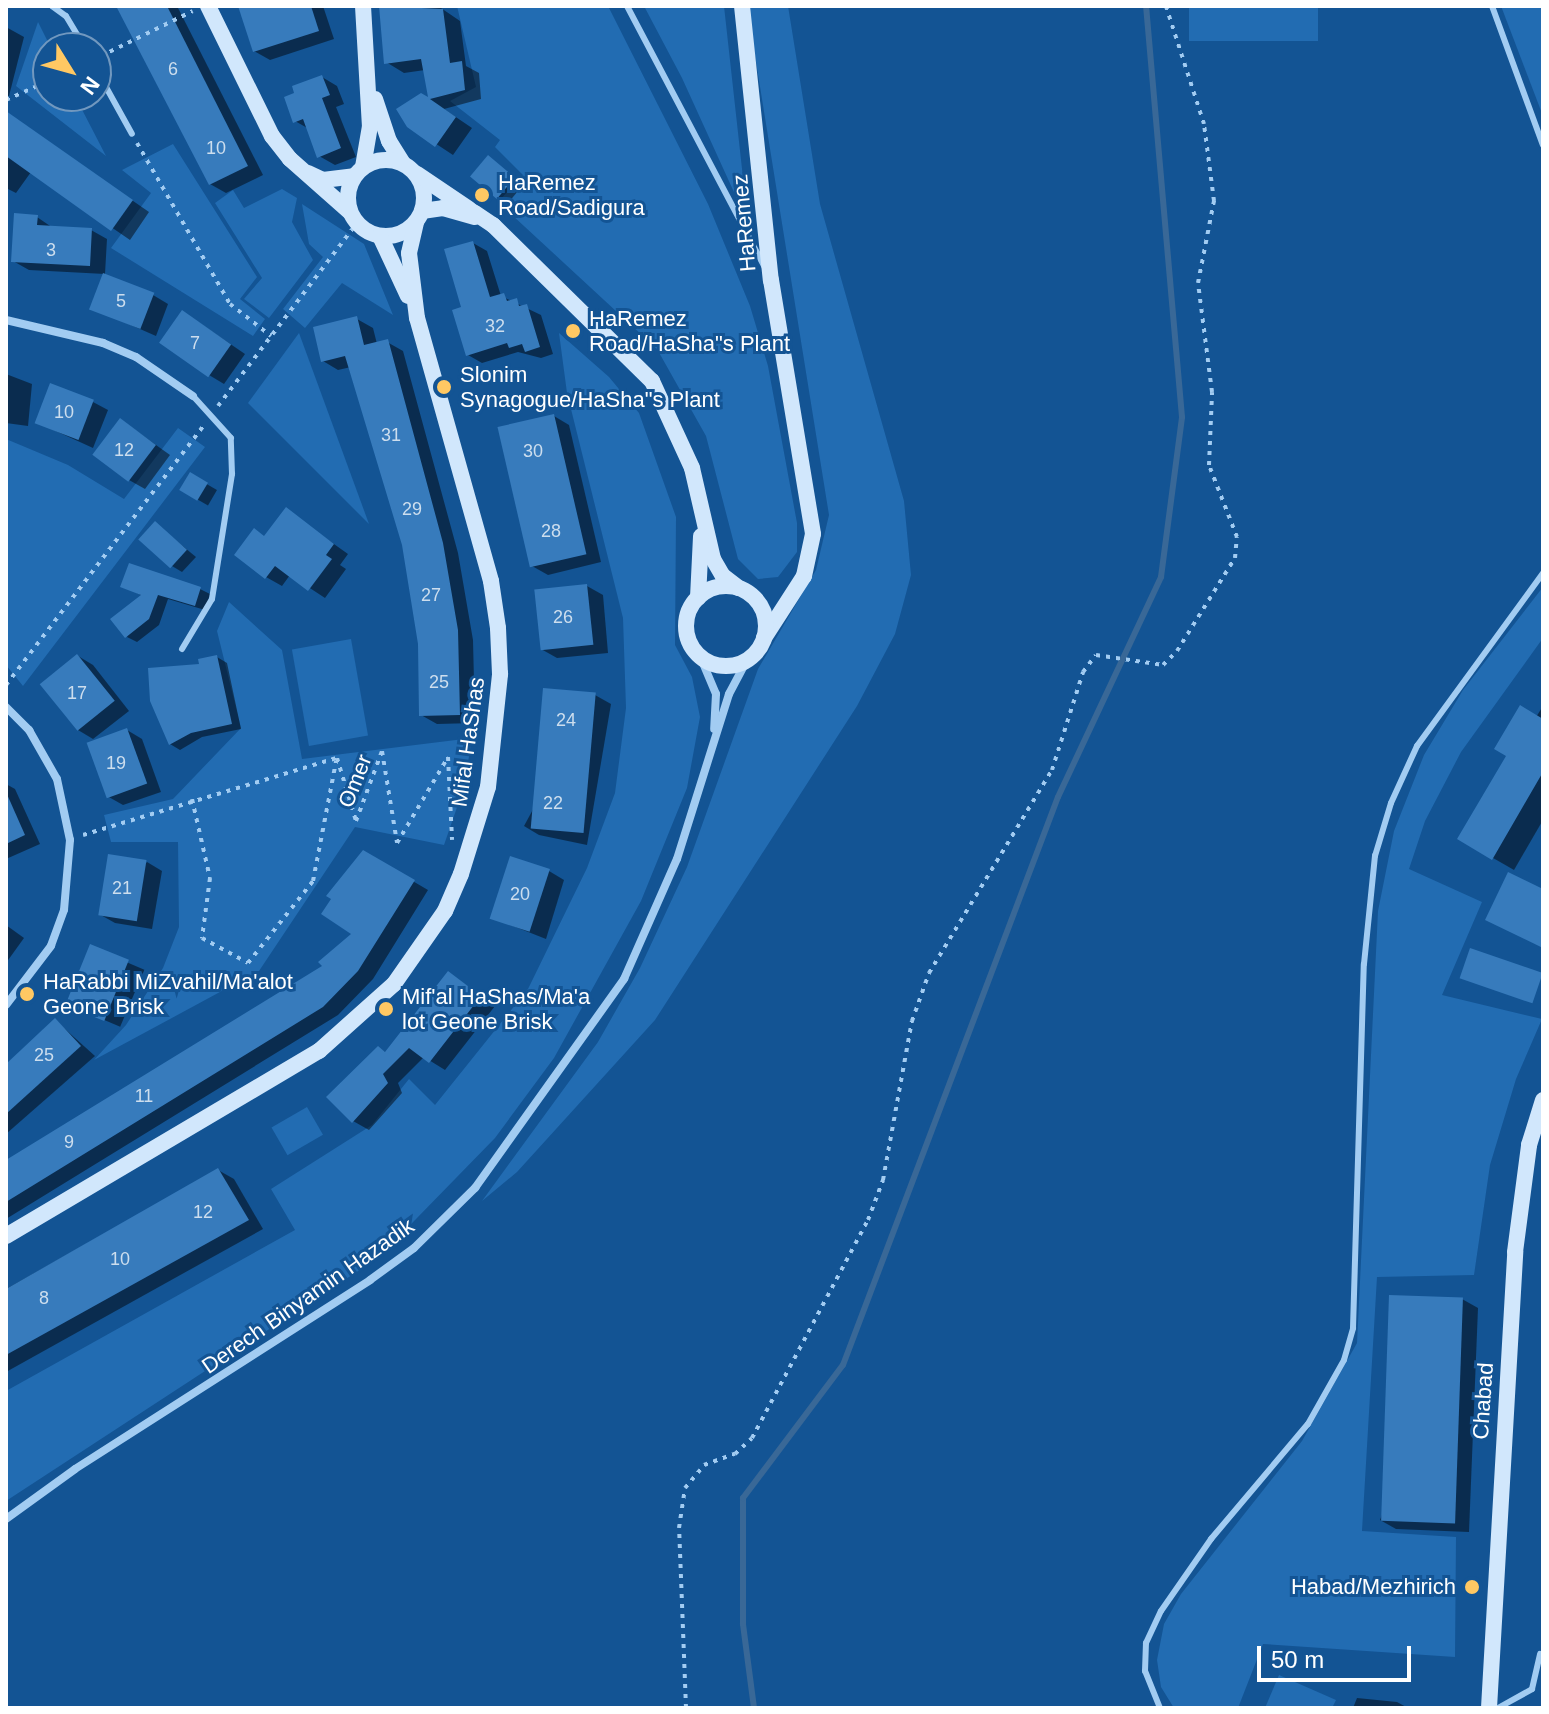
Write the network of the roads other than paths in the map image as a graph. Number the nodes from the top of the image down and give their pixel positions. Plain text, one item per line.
1 (52, 6) edge
2 (205, 6) edge
3 (363, 6) edge
4 (627, 6) edge
5 (742, 6) edge
6 (1492, 6) edge
7 (76, 32) edge
8 (366, 63) junction
9 (112, 98) edge
10 (132, 134) road end
11 (1543, 145) edge
12 (403, 163) junction
13 (303, 171) junction
14 (359, 171) junction
15 (417, 174) junction
16 (419, 216) junction
17 (353, 217) junction
18 (493, 225) junction
19 (380, 236) junction
20 (771, 280) junction
21 (417, 318) junction
22 (6, 320) edge
23 (193, 396) joint
24 (699, 497) junction
25 (1543, 573) edge
26 (804, 576) junction
27 (745, 591) junction
28 (698, 598) junction
29 (764, 638) junction
30 (182, 649) dead end
31 (700, 656) junction
32 (747, 660) junction
33 (6, 707) edge
34 (714, 742) junction
35 (6, 1005) edge
36 (1543, 1100) edge
37 (6, 1236) edge
38 (6, 1519) edge
39 (1540, 1654) dead end
40 (1160, 1708) edge
41 (1489, 1708) edge
42 (1498, 1708) edge

1 - 7 lane
2 - 13 street
3 - 8 street
4 - 20 lane
5 - 20 street, HaRemez
6 - 11 lane
8 - 12 street
8 - 14 street
9 - 10 lane
12 - 14 street
12 - 15 street
13 - 14 street
13 - 17 street
14 - 17 street
15 - 16 street
15 - 18 street
16 - 18 street
16 - 19 street
16 - 21 street, Mifal HaShas
17 - 19 street
18 - 24 street
19 - 21 street, Mifal HaShas
20 - 26 street, HaRemez
21 - 37 street, Mifal HaShas
22 - 23 street
23 - 30 lane
24 - 27 street
24 - 28 street
25 - 40 lane
26 - 27 street
26 - 29 street, HaRemez
27 - 28 street
27 - 29 street
28 - 31 street
29 - 32 street
31 - 32 street
31 - 34 street
32 - 34 street
33 - 35 street
34 - 38 street, Derech Binyamin Hazadik
36 - 41 street, Chabad
39 - 42 lane

